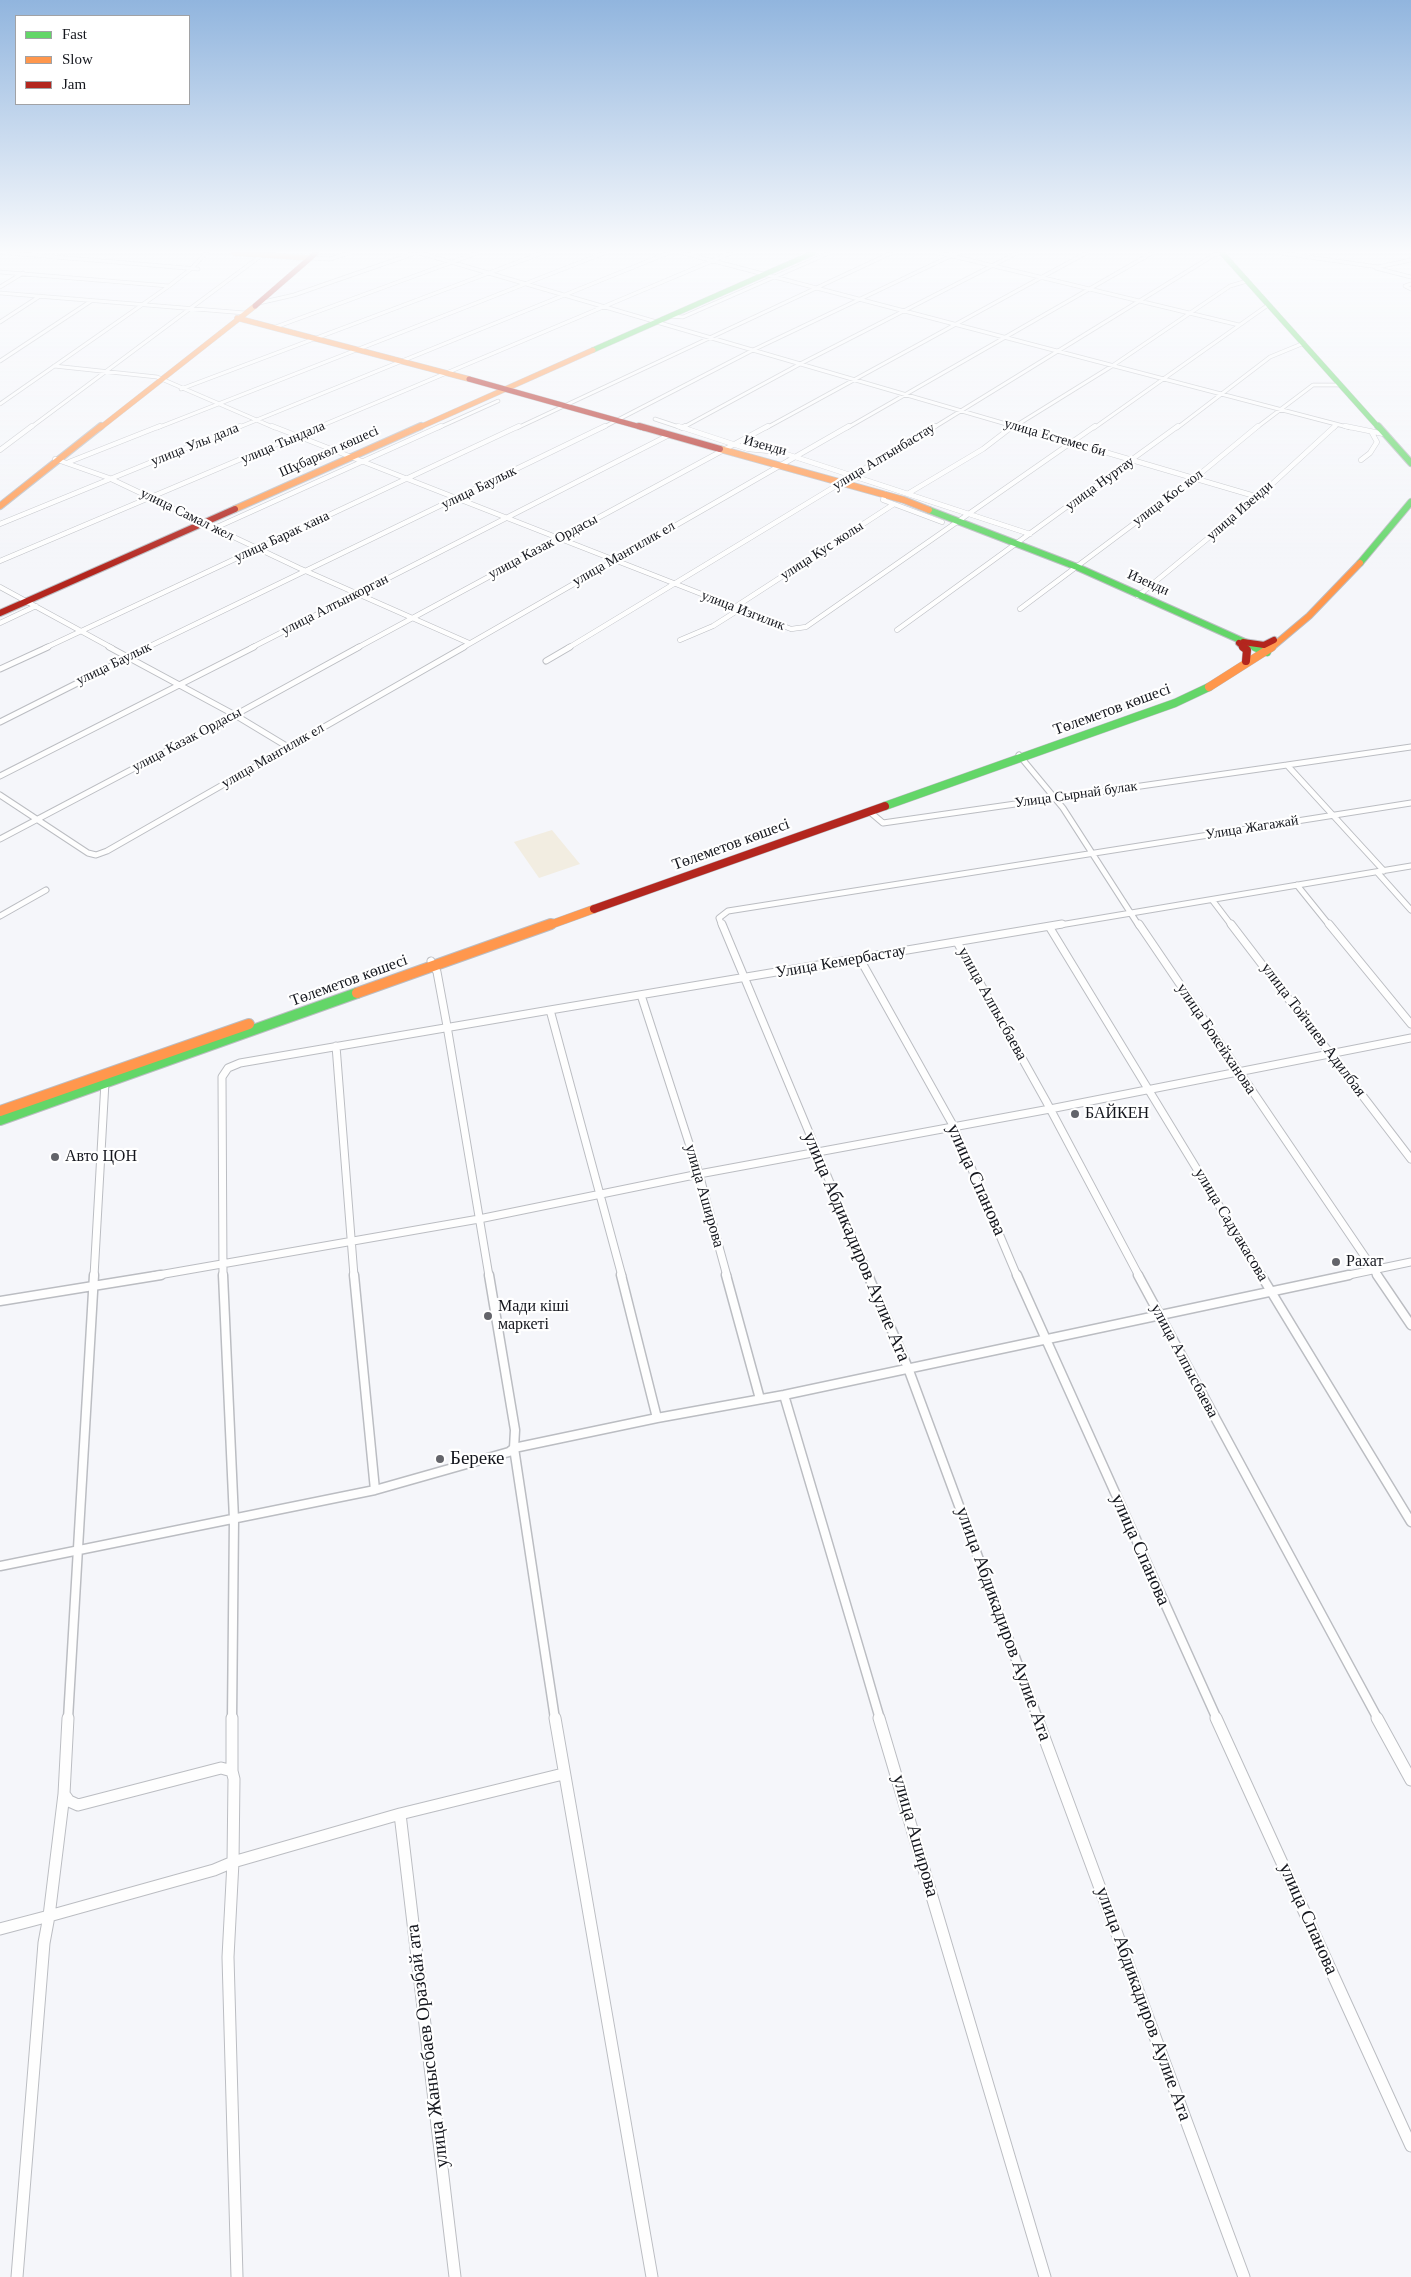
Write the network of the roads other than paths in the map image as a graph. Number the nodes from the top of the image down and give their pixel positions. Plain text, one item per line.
1 (64, 359) edge
2 (123, 359) edge
3 (186, 359) edge
4 (259, 359) edge
5 (330, 359) edge
6 (394, 359) edge
7 (404, 359) edge
8 (478, 359) edge
9 (570, 359) edge
10 (665, 359) edge
11 (735, 359) edge
12 (784, 359) edge
13 (809, 359) edge
14 (890, 359) edge
15 (967, 359) edge
16 (1046, 359) edge
17 (1086, 359) edge
18 (1122, 359) edge
19 (1191, 359) edge
20 (1266, 359) edge
21 (1318, 359) edge
22 (1325, 359) edge
23 (400, 361) junction
24 (800, 364) junction
25 (54, 366) junction
26 (1112, 366) junction
27 (106, 372) junction
28 (445, 373) junction
29 (160, 379) junction
30 (525, 379) junction
31 (1164, 379) junction
32 (852, 380) junction
33 (475, 382) junction
34 (1339, 385) junction
35 (181, 389) junction
36 (502, 389) junction
37 (904, 395) junction
38 (1222, 395) junction
39 (528, 397) junction
40 (479, 400) junction
41 (498, 401) dead end
42 (217, 403) junction
43 (0, 404) edge
44 (564, 407) junction
45 (1279, 409) junction
46 (960, 411) junction
47 (258, 419) junction
48 (656, 419) dead end
49 (616, 421) junction
50 (1337, 425) junction
51 (1014, 426) junction
52 (682, 428) junction
53 (1372, 433) junction
54 (1384, 434) junction
55 (668, 435) junction
56 (297, 437) junction
57 (1072, 442) junction
58 (727, 448) junction
59 (0, 450) edge
60 (1411, 454) edge
61 (350, 456) junction
62 (795, 458) junction
63 (61, 460) junction
64 (1360, 460) dead end
65 (362, 461) junction
66 (1132, 461) junction
67 (1411, 463) edge
68 (781, 466) junction
69 (853, 475) junction
70 (1195, 478) junction
71 (111, 479) junction
72 (408, 479) junction
73 (840, 482) junction
74 (910, 493) junction
75 (884, 495) junction
76 (1411, 495) edge
77 (1258, 497) junction
78 (150, 498) junction
79 (458, 498) junction
80 (0, 502) edge
81 (1411, 502) edge
82 (894, 504) junction
83 (0, 506) edge
84 (971, 513) junction
85 (506, 518) junction
86 (201, 522) junction
87 (942, 522) dead end
88 (958, 522) junction
89 (0, 524) edge
90 (215, 528) junction
91 (1030, 534) junction
92 (559, 539) junction
93 (1016, 544) junction
94 (257, 549) junction
95 (0, 561) edge
96 (615, 561) junction
97 (1076, 568) junction
98 (308, 570) junction
99 (672, 584) junction
100 (0, 587) edge
101 (359, 593) junction
102 (1139, 595) junction
103 (29, 602) junction
104 (737, 608) junction
105 (1020, 609) dead end
106 (0, 611) edge
107 (411, 618) junction
108 (0, 623) edge
109 (897, 630) dead end
110 (81, 631) junction
111 (680, 640) dead end
112 (1274, 640) junction
113 (1241, 642) junction
114 (469, 643) junction
115 (1263, 652) junction
116 (127, 657) junction
117 (546, 661) dead end
118 (1246, 661) junction
119 (0, 669) edge
120 (178, 685) junction
121 (235, 715) junction
122 (0, 722) edge
123 (288, 747) junction
124 (1411, 747) edge
125 (1021, 757) junction
126 (1287, 765) junction
127 (0, 776) edge
128 (0, 795) edge
129 (1054, 798) junction
130 (1411, 803) edge
131 (870, 812) junction
132 (1332, 815) junction
133 (37, 820) junction
134 (0, 840) edge
135 (1093, 853) junction
136 (1411, 866) edge
137 (1380, 872) junction
138 (1297, 885) junction
139 (46, 890) dead end
140 (1213, 901) junction
141 (1411, 910) edge
142 (1132, 914) junction
143 (0, 916) edge
144 (1050, 928) junction
145 (957, 942) junction
146 (860, 959) junction
147 (433, 963) junction
148 (742, 979) junction
149 (641, 995) junction
150 (550, 1010) junction
151 (1411, 1024) edge
152 (447, 1026) junction
153 (1411, 1038) edge
154 (336, 1046) junction
155 (1331, 1053) junction
156 (132, 1064) junction
157 (1238, 1070) junction
158 (105, 1082) junction
159 (1148, 1088) junction
160 (1050, 1109) junction
161 (0, 1110) edge
162 (0, 1120) edge
163 (954, 1127) junction
164 (814, 1152) junction
165 (1411, 1159) edge
166 (699, 1174) junction
167 (601, 1193) junction
168 (479, 1218) junction
169 (351, 1242) junction
170 (1411, 1262) edge
171 (223, 1265) junction
172 (1374, 1270) junction
173 (92, 1287) junction
174 (1272, 1293) junction
175 (0, 1300) edge
176 (1158, 1314) junction
177 (1411, 1325) edge
178 (1044, 1339) junction
179 (908, 1368) junction
180 (784, 1395) junction
181 (760, 1399) junction
182 (656, 1418) junction
183 (514, 1448) junction
184 (375, 1490) junction
185 (234, 1519) junction
186 (1411, 1522) edge
187 (78, 1550) junction
188 (0, 1566) edge
189 (232, 1771) junction
190 (563, 1774) junction
191 (1411, 1780) edge
192 (64, 1794) junction
193 (400, 1814) junction
194 (233, 1862) junction
195 (49, 1916) junction
196 (0, 1929) edge
197 (1411, 2146) edge
198 (17, 2277) edge
199 (237, 2277) edge
200 (455, 2277) edge
201 (652, 2277) edge
202 (1045, 2277) edge
203 (1244, 2277) edge

1 - 25 street
2 - 27 street
3 - 29 main road
4 - 35 street
5 - 42 street
6 - 23 main road, Изенди
7 - 23 street, улица Улы дала
8 - 28 street, улица Тындала
9 - 30 main road, Шұбаркөл көшесі
10 - 44 street, улица Барак хана
11 - 49 street, улица Баулык
12 - 24 street, улица Естемес би
13 - 24 street
14 - 32 street, улица Казак Ордасы
15 - 37 street, улица Мангилик ел
16 - 46 street, улица Алтынбастау
17 - 26 street
18 - 26 street
19 - 31 street, улица Изгилик
20 - 38 street, улица Нуртау
21 - 34 main road
22 - 60 main road
23 - 28 main road, Изенди
23 - 47 street, улица Улы дала
24 - 32 street, улица Естемес би
24 - 52 street
25 - 27 street, улица Изгилик
25 - 43 street
26 - 31 street
26 - 51 street
27 - 29 street, улица Изгилик
27 - 59 street
28 - 33 main road, Изенди
28 - 56 street, улица Тындала
29 - 35 street, улица Изгилик
29 - 63 main road
30 - 33 main road
30 - 36 main road, Шұбаркөл көшесі
30 - 39 main road
31 - 38 street
31 - 57 street, улица Изгилик
32 - 37 street, улица Естемес би
32 - 58 street, улица Казак Ордасы
33 - 36 main road, Изенди
33 - 40 main road
34 - 45 street, улица Кос кол
34 - 54 main road
35 - 42 street, улица Изгилик
36 - 39 main road, Изенди
36 - 40 main road, Шұбаркөл көшесі
37 - 46 street, улица Естемес би
37 - 62 street, улица Мангилик ел
38 - 45 street
38 - 66 street, улица Нуртау
39 - 40 main road
39 - 44 main road, Изенди
40 - 61 main road, Шұбаркөл көшесі
41 - 65 street
42 - 47 street, улица Изгилик
42 - 63 street
44 - 49 main road, Изенди
44 - 72 street, улица Барак хана
45 - 50 street
45 - 70 street, улица Кос кол
46 - 51 street, улица Естемес би
46 - 69 street, улица Алтынбастау
47 - 56 street, улица Изгилик
47 - 71 street, улица Улы дала
48 - 52 street
49 - 55 main road, Изенди
49 - 79 street, улица Баулык
50 - 53 street
50 - 77 street, улица Изенди
51 - 57 street, улица Естемес би
51 - 74 street
52 - 58 street
53 - 54 street
53 - 64 street
54 - 67 main road
55 - 58 main road, Изенди
55 - 85 street, улица Алтынкорган
56 - 61 street, улица Изгилик
56 - 78 street, улица Тындала
57 - 66 street, улица Естемес би
57 - 84 street, улица Изгилик
58 - 62 street
58 - 68 main road, Изенди
58 - 92 street, улица Казак Ордасы
61 - 65 street, улица Изгилик
61 - 86 main road, Шұбаркөл көшесі
62 - 68 street, улица Мангилик ел
62 - 69 street
63 - 71 street, улица Самал жел
63 - 80 main road
63 - 83 main road
65 - 72 street, улица Изгилик
65 - 90 street
66 - 70 street, улица Естемес би
66 - 91 street, улица Нуртау
68 - 73 main road, Изенди
68 - 96 street, улица Мангилик ел
69 - 73 street, улица Алтынбастау
69 - 74 street
70 - 77 street, улица Естемес би
70 - 97 street, улица Кос кол
71 - 78 street, улица Самал жел
71 - 89 street, улица Улы дала
72 - 79 street, улица Изгилик
72 - 94 street, улица Барак хана
73 - 75 main road, Изенди
73 - 99 street, улица Алтынбастау
74 - 84 street
75 - 82 street
75 - 88 main road, Изенди
76 - 112 main road, Төлеметов көшесі
77 - 102 street, улица Изенди
78 - 86 street, улица Самал жел
78 - 95 street, улица Тындала
79 - 85 street, улица Изгилик
79 - 98 street, улица Баулык
81 - 115 main road, Төлеметов көшесі
82 - 87 street
82 - 104 street, улица Кус жолы
84 - 88 street, улица Изгилик
84 - 91 street
85 - 92 street, улица Изгилик
85 - 101 street, улица Алтынкорган
86 - 90 street, улица Самал жел
86 - 103 main road, Шұбаркөл көшесі
88 - 93 main road, Изенди
88 - 104 street, улица Изгилик
90 - 94 street, улица Самал жел
91 - 93 street, улица Нуртау
92 - 96 street, улица Изгилик
92 - 107 street, улица Казак Ордасы
93 - 97 main road, Изенди
93 - 109 street, улица Нуртау
94 - 98 street, улица Самал жел
94 - 110 street, улица Барак хана
96 - 99 street, улица Изгилик
96 - 114 street, улица Мангилик ел
97 - 102 main road, Изенди
97 - 105 street, улица Кос кол
98 - 101 street, улица Самал жел
98 - 116 street, улица Баулык
99 - 104 street, улица Изгилик
99 - 117 street, улица Алтынбастау
100 - 103 street
101 - 107 street, улица Самал жел
101 - 120 street, улица Алтынкорган
102 - 113 main road, Изенди
103 - 106 main road, Шұбаркөл көшесі
103 - 108 street
103 - 110 street
104 - 111 street, улица Кус жолы
107 - 114 street, улица Самал жел
107 - 121 street, улица Казак Ордасы
110 - 116 street
110 - 119 street, улица Барак хана
112 - 113 main road
112 - 115 main road, Төлеметов көшесі
113 - 115 main road, Изенди
113 - 118 main road
114 - 123 street, улица Мангилик ел
115 - 118 main road, Төлеметов көшесі
115 - 125 main road, Төлеметов көшесі
116 - 120 street
116 - 122 street, улица Баулык
118 - 125 main road, Төлеметов көшесі
120 - 121 street
120 - 127 street, улица Алтынкорган
121 - 123 street
121 - 133 street, улица Казак Ордасы
123 - 133 street, улица Мангилик ел
124 - 126 street, Улица Сырнай булак
125 - 129 street, улица Бокейханова
125 - 131 main road, Төлеметов көшесі
125 - 147 main road, Төлеметов көшесі
126 - 129 street, Улица Сырнай булак
126 - 132 street
128 - 133 street
129 - 131 street, Улица Сырнай булак
129 - 135 street, улица Бокейханова
130 - 132 street, Улица Жагажай
131 - 147 main road, Төлеметов көшесі
132 - 135 street, Улица Жагажай
132 - 137 street
133 - 134 street, улица Казак Ордасы
135 - 142 street, улица Бокейханова
135 - 148 street, Улица Жагажай
136 - 137 street, Улица Кемербастау
137 - 138 street, Улица Кемербастау
137 - 141 street
138 - 140 street, Улица Кемербастау
138 - 151 street
139 - 143 street
140 - 142 street, Улица Кемербастау
140 - 155 street, улица Тойчиев Адилбая
142 - 144 street, Улица Кемербастау
142 - 157 street, улица Бокейханова
144 - 145 street, Улица Кемербастау
144 - 159 street, улица Садуакасова
145 - 146 street, Улица Кемербастау
145 - 160 street, улица Алпысбаева
146 - 148 street, Улица Кемербастау
146 - 163 street, улица Спанова
147 - 152 street
147 - 156 main road, Төлеметов көшесі
147 - 158 main road, Төлеметов көшесі
148 - 149 street, Улица Кемербастау
148 - 164 street, улица Абдикадиров Аулие Ата
149 - 150 street, Улица Кемербастау
149 - 166 street, улица Аширова
150 - 152 street, Улица Кемербастау
150 - 167 street
152 - 154 street, Улица Кемербастау
152 - 168 street
153 - 155 street
154 - 169 street
154 - 171 street, Улица Кемербастау
155 - 157 street
155 - 165 street, улица Тойчиев Адилбая
156 - 158 main road
156 - 161 main road, Төлеметов көшесі
157 - 159 street
157 - 172 street, улица Бокейханова
158 - 162 main road, Төлеметов көшесі
158 - 173 street
159 - 160 street
159 - 174 street, улица Садуакасова
160 - 163 street
160 - 176 street, улица Алпысбаева
163 - 164 street
163 - 178 street, улица Спанова
164 - 166 street
164 - 179 street, улица Абдикадиров Аулие Ата
166 - 167 street
166 - 181 street, улица Аширова
167 - 168 street
167 - 182 street
168 - 169 street
168 - 183 street
169 - 171 street
169 - 184 street
170 - 172 street
171 - 173 street
171 - 185 street
172 - 174 street
172 - 177 street, улица Бокейханова
173 - 175 street
173 - 187 street
174 - 176 street
174 - 186 street, улица Садуакасова
176 - 178 street
176 - 191 street, улица Алпысбаева
178 - 179 street
178 - 197 street, улица Спанова
179 - 180 street
179 - 203 street, улица Абдикадиров Аулие Ата
180 - 181 street
180 - 202 street, улица Аширова
181 - 182 street
182 - 183 street
183 - 184 street
183 - 190 street
184 - 185 street
185 - 187 street
185 - 189 street
187 - 188 street
187 - 192 street
189 - 192 street
189 - 194 street
190 - 193 street
190 - 201 street
192 - 195 street
193 - 194 street
193 - 200 street, улица Жанысбаев Оразбай ата
194 - 195 street
194 - 199 street
195 - 196 street
195 - 198 street

